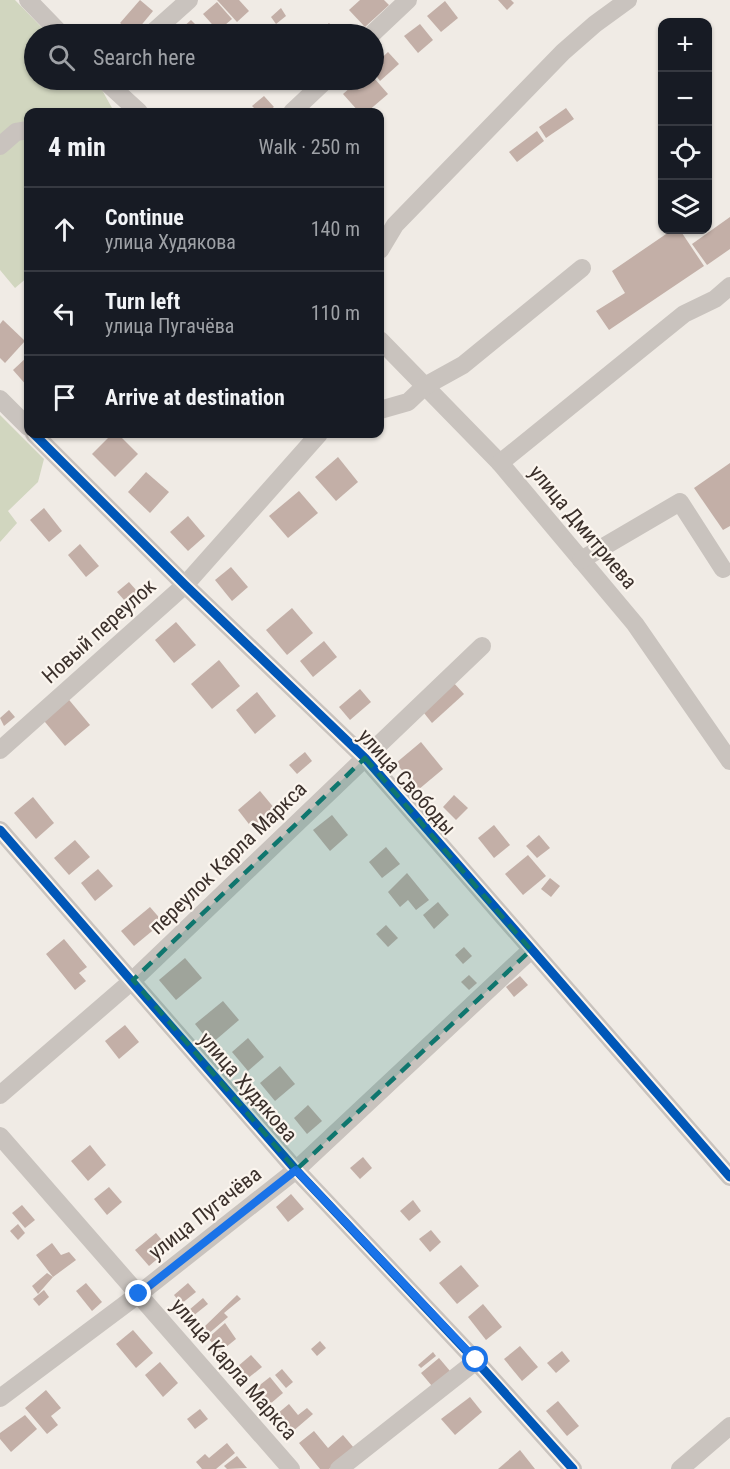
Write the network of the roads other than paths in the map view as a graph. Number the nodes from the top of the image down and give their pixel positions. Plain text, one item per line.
1 (28, 0) edge
2 (189, 0) edge
3 (408, 0) edge
4 (628, 0) edge
5 (51, 24) edge
6 (162, 24) edge
7 (383, 24) edge
8 (115, 90) edge
9 (315, 90) edge
10 (118, 93) junction
11 (121, 108) edge
12 (135, 108) edge
13 (296, 108) edge
14 (24, 131) edge
15 (0, 146) edge
16 (384, 243) edge
17 (582, 268) dead end
18 (730, 286) edge
19 (384, 344) edge
20 (425, 386) junction
21 (0, 399) edge
22 (384, 409) edge
23 (24, 424) edge
24 (38, 438) edge
25 (315, 438) edge
26 (500, 463) junction
27 (581, 560) junction
28 (723, 569) dead end
29 (185, 585) junction
30 (482, 646) dead end
31 (0, 750) edge
32 (364, 758) junction
33 (730, 762) edge
34 (0, 830) edge
35 (531, 950) junction
36 (133, 980) junction
37 (0, 1095) edge
38 (0, 1136) edge
39 (296, 1170) junction
40 (730, 1177) edge
41 (139, 1294) junction
42 (476, 1360) junction
43 (0, 1398) edge
44 (730, 1426) edge
45 (291, 1469) edge
46 (339, 1469) edge
47 (573, 1469) edge
48 (680, 1469) edge

1 - 5 street
2 - 6 street
3 - 7 street
4 - 16 street
8 - 10 street
9 - 13 street
10 - 11 street
10 - 12 street
14 - 15 street
17 - 20 street
18 - 26 street
19 - 20 street, улица Дмитриева
20 - 22 street
20 - 26 street, улица Дмитриева
21 - 23 street
24 - 29 street, улица Свободы
25 - 29 street, Новый переулок
26 - 27 street, улица Дмитриева
27 - 28 street
27 - 33 street, улица Дмитриева
29 - 31 street, Новый переулок
29 - 32 street, улица Свободы
30 - 32 street, переулок Карла Маркса
32 - 35 street, улица Свободы
32 - 36 street, переулок Карла Маркса
34 - 36 street, улица Худякова
35 - 39 street, улица Пугачёва
35 - 40 street, улица Свободы
36 - 37 street, переулок Карла Маркса
36 - 39 street, улица Худякова
38 - 41 street, улица Карла Маркса
39 - 41 street, улица Пугачёва
39 - 42 street, улица Худякова
41 - 43 street, улица Пугачёва
41 - 45 street, улица Карла Маркса
42 - 46 street
42 - 47 street, улица Худякова
44 - 48 street

